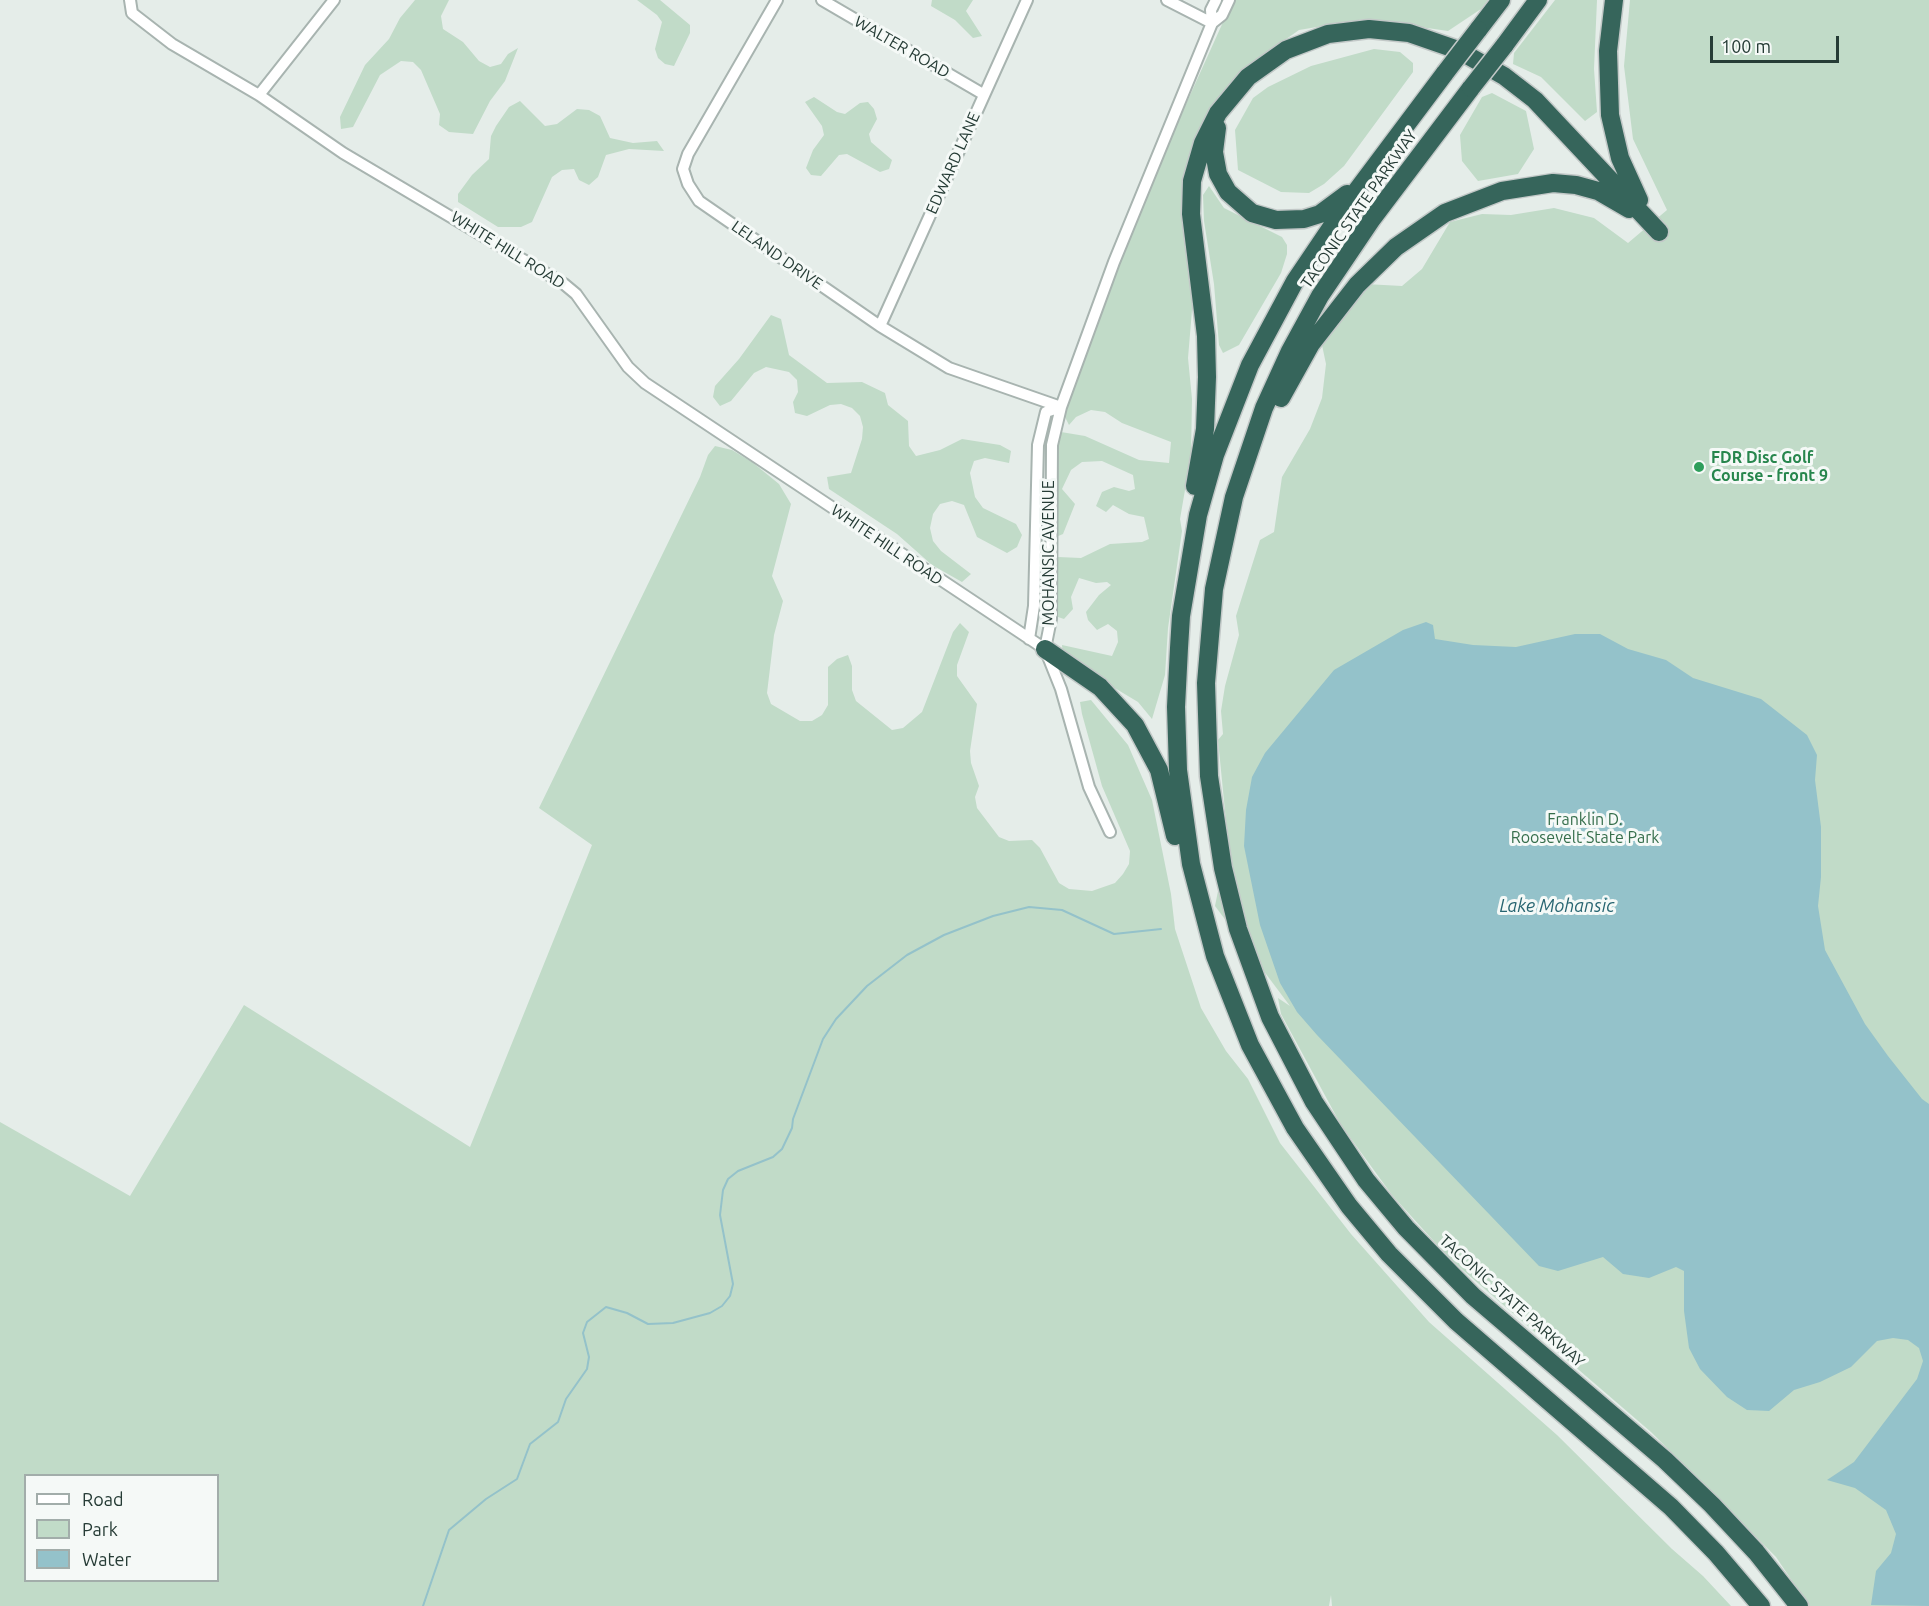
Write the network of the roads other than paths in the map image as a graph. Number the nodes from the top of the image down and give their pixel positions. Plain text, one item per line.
1 (130, 0) edge
2 (334, 0) edge
3 (777, 0) edge
4 (822, 0) edge
5 (1027, 0) edge
6 (1167, 0) edge
7 (1216, 0) edge
8 (1229, 0) edge
9 (1501, 0) edge
10 (1538, 0) edge
11 (1614, 0) edge
12 (1212, 23) junction
13 (983, 94) junction
14 (259, 95) junction
15 (1229, 99) junction
16 (1361, 186) junction
17 (1659, 232) junction
18 (880, 326) junction
19 (1061, 407) junction
20 (1253, 437) junction
21 (1191, 559) junction
22 (1029, 639) junction
23 (1045, 649) junction
24 (1110, 832) dead end
25 (1215, 956) junction
26 (1761, 1606) edge
27 (1798, 1606) edge

1 - 14 street, WHITE HILL ROAD
2 - 14 street
3 - 18 street, LELAND DRIVE
4 - 13 street, WALTER ROAD
5 - 13 street, EDWARD LANE
6 - 12 street
7 - 12 street, MOHANSIC AVENUE
8 - 12 street, MOHANSIC AVENUE
9 - 16 highway, TACONIC STATE PARKWAY, bridge
10 - 20 highway, TACONIC STATE PARKWAY, bridge
11 - 17 highway
12 - 19 street, MOHANSIC AVENUE
13 - 18 street, EDWARD LANE
14 - 22 street, WHITE HILL ROAD
15 - 16 highway
15 - 17 highway
15 - 21 highway
16 - 21 highway, TACONIC STATE PARKWAY
17 - 20 highway
18 - 19 street, LELAND DRIVE
19 - 22 street, MOHANSIC AVENUE
19 - 23 street, MOHANSIC AVENUE
20 - 27 highway, TACONIC STATE PARKWAY
21 - 25 highway, TACONIC STATE PARKWAY
22 - 23 street, WHITE HILL ROAD
23 - 24 street, MOHANSIC AVENUE
23 - 25 highway
25 - 26 highway, TACONIC STATE PARKWAY

